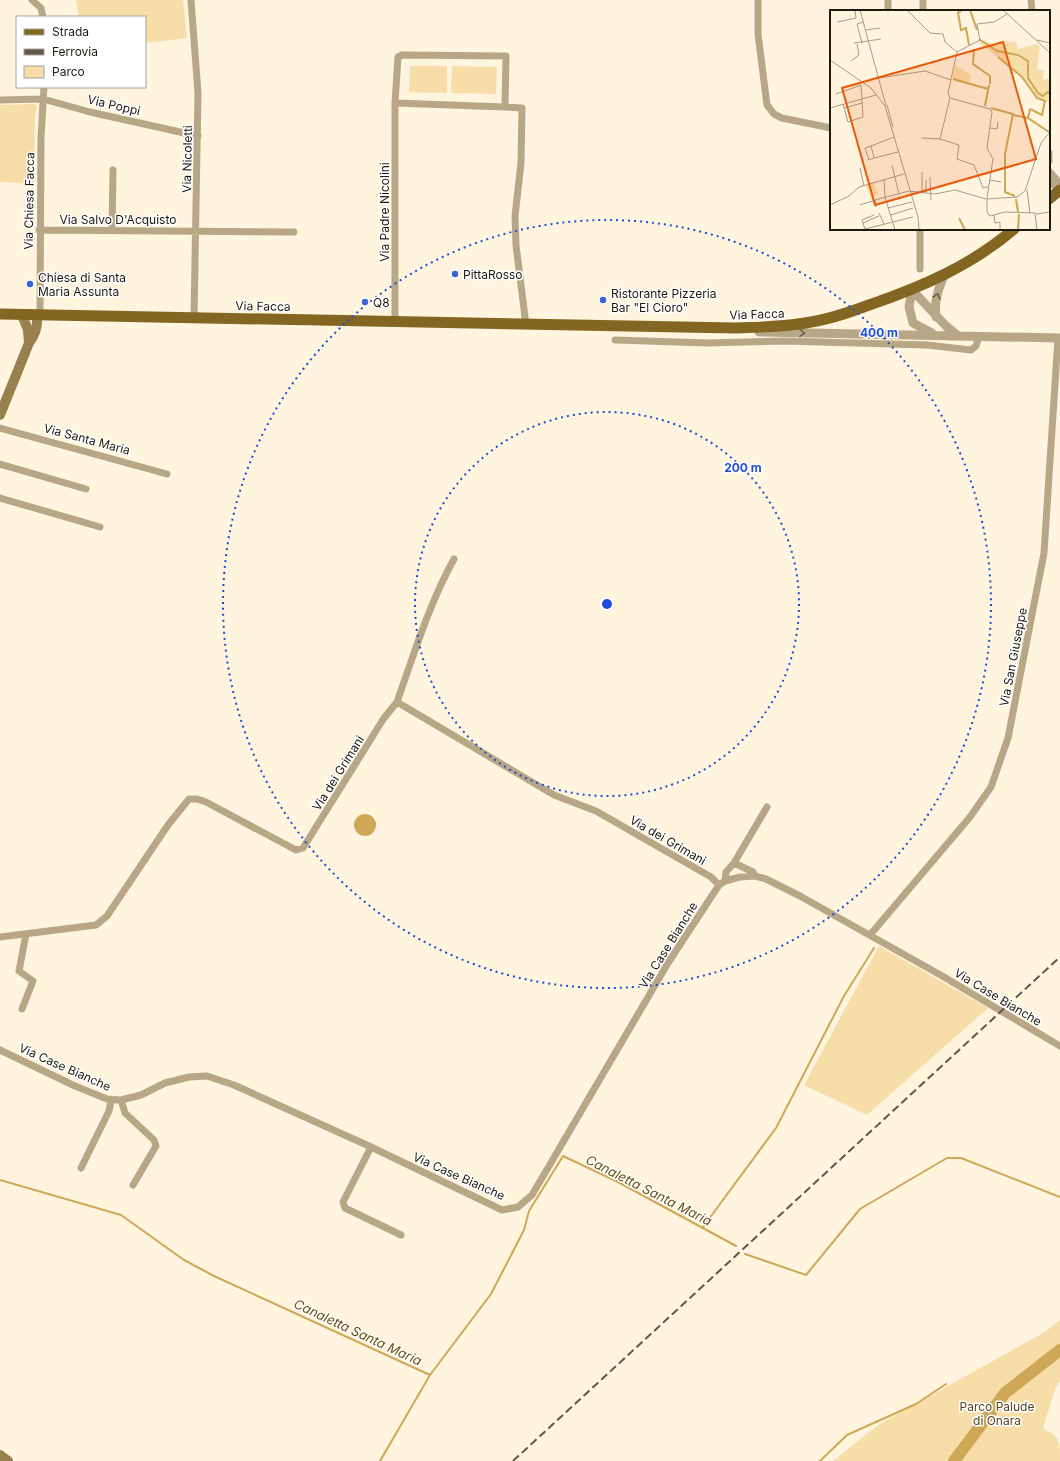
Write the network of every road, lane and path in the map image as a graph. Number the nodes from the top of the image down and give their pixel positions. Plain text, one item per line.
1 (32, 0) edge
2 (44, 0) edge
3 (191, 0) edge
4 (758, 0) edge
5 (1031, 0) edge
6 (41, 8) junction
7 (1032, 10) edge
8 (43, 16) edge
9 (44, 88) edge
10 (43, 99) junction
11 (0, 100) edge
12 (395, 103) junction
13 (505, 107) junction
14 (830, 128) edge
15 (198, 136) junction
16 (113, 170) dead end
17 (1050, 171) edge
18 (1060, 173) edge
19 (1050, 182) edge
20 (1060, 189) edge
21 (1050, 198) edge
22 (39, 230) junction
23 (112, 230) junction
24 (196, 230) junction
25 (920, 230) edge
26 (1011, 231) edge
27 (294, 232) dead end
28 (920, 269) dead end
29 (944, 275) junction
30 (912, 290) junction
31 (0, 314) edge
32 (22, 315) junction
33 (38, 315) junction
34 (936, 317) junction
35 (194, 318) junction
36 (395, 322) junction
37 (526, 325) junction
38 (735, 328) junction
39 (957, 334) junction
40 (937, 335) junction
41 (979, 336) junction
42 (1059, 338) edge
43 (615, 340) dead end
44 (29, 343) junction
45 (0, 415) edge
46 (0, 428) edge
47 (0, 464) edge
48 (168, 474) dead end
49 (86, 489) dead end
50 (0, 498) edge
51 (100, 527) dead end
52 (454, 559) dead end
53 (397, 702) junction
54 (767, 807) dead end
55 (734, 863) junction
56 (755, 876) junction
57 (722, 883) junction
58 (26, 934) junction
59 (870, 935) junction
60 (0, 937) edge
61 (22, 1009) dead end
62 (1060, 1046) edge
63 (0, 1050) edge
64 (111, 1100) junction
65 (121, 1100) junction
66 (371, 1147) junction
67 (81, 1168) dead end
68 (133, 1185) dead end
69 (401, 1235) dead end
70 (0, 1455) edge
71 (8, 1461) edge

1 - 6 street
2 - 6 street
3 - 15 street, Via Nicoletti
4 - 14 street
5 - 7 street
6 - 8 street
9 - 10 street, Via Chiesa Facca
10 - 11 street, Via Poppi
10 - 15 street, Via Poppi
10 - 22 street, Via Chiesa Facca
12 - 13 street
12 - 13 street, Via Padre Nicolini
12 - 36 street, Via Padre Nicolini
13 - 37 street
15 - 24 street, Via Nicoletti
16 - 23 street
17 - 18 street
17 - 20 street
19 - 20 street
20 - 21 main road
22 - 23 street, Via Salvo D'Acquisto
22 - 33 street, Via Chiesa Facca
23 - 24 street, Via Salvo D'Acquisto
24 - 27 street, Via Salvo D'Acquisto
24 - 35 street, Via Nicoletti
25 - 28 street
26 - 29 main road, Via Facca
29 - 30 main road, Via Facca
34 -> 29 street
30 - 34 street
30 - 38 main road, Via Facca
30 - 40 street
31 - 32 main road, Via Facca
32 - 33 main road, Via Facca
32 - 44 main road
33 - 35 main road, Via Facca
33 - 44 main road
34 - 39 street
35 - 36 main road, Via Facca
36 - 37 main road, Via Facca
37 - 38 main road, Via Facca
38 -> 40 street
39 - 40 street
39 - 41 street
41 - 42 street
41 - 43 street
42 - 59 street, Via San Giuseppe
44 - 45 main road
46 - 48 street, Via Santa Maria
47 - 49 street
50 - 51 street
52 - 53 street
53 - 57 street, Via dei Grimani
53 - 58 street, Via dei Grimani
54 - 55 street, Via Case Bianche
55 - 56 street, Via Case Bianche
55 - 57 street, Via Case Bianche
56 - 57 street
56 - 59 street, Via Case Bianche
57 - 66 street, Via Case Bianche
58 - 60 street, Via dei Grimani
58 - 61 street
59 - 62 street, Via Case Bianche
63 - 64 street, Via Case Bianche
64 - 65 street, Via Case Bianche
64 - 67 street
65 - 66 street, Via Case Bianche
65 - 68 street, Via Case Bianche
66 - 69 street
70 - 71 main road

